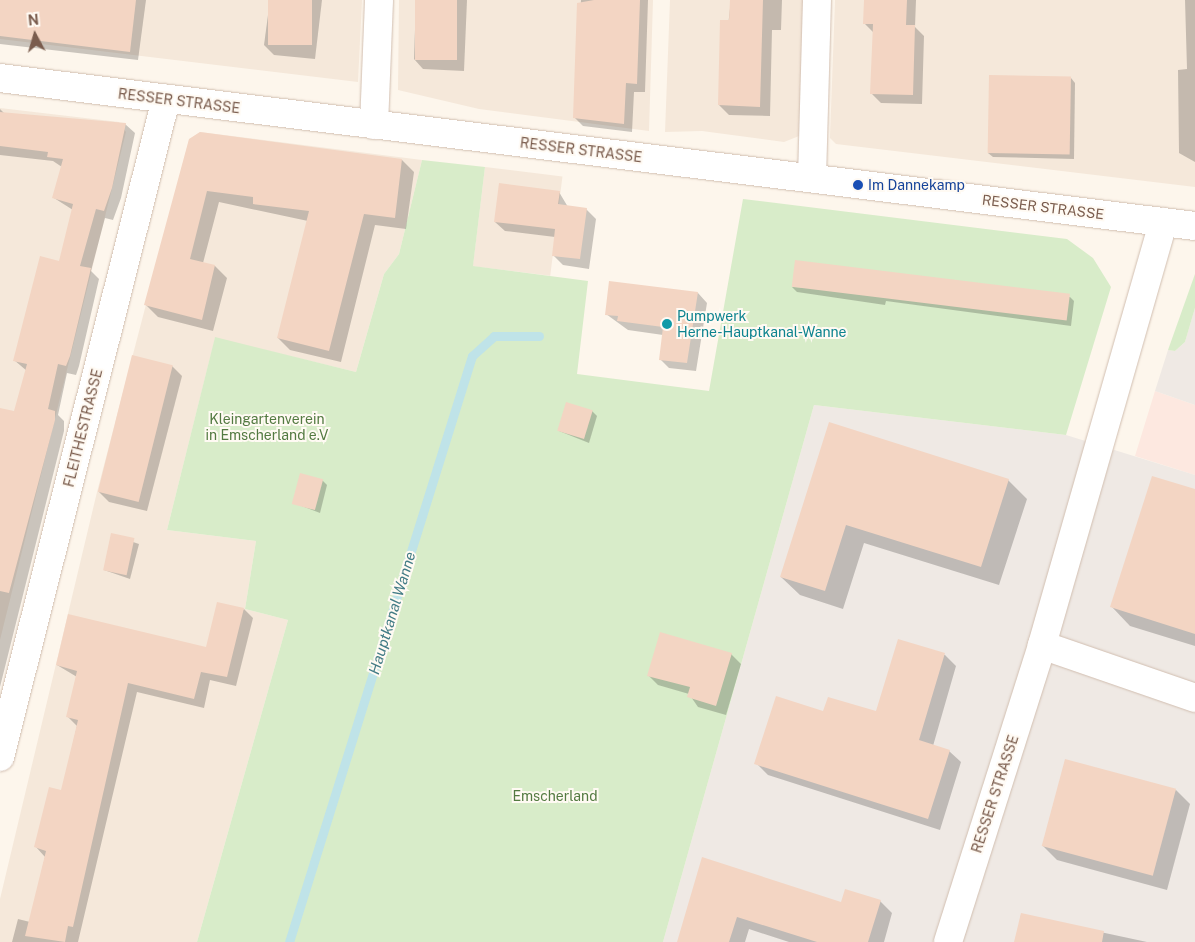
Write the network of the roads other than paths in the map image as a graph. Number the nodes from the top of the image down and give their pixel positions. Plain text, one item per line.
1 (379, 0) edge
2 (817, 0) edge
3 (0, 78) edge
4 (166, 99) junction
5 (374, 125) junction
6 (812, 178) junction
7 (1163, 222) junction
8 (1195, 226) edge
9 (1042, 645) junction
10 (1195, 698) edge
11 (0, 757) edge
12 (948, 942) edge

1 - 5 street
2 - 6 street
3 - 4 street, RESSER STRASSE
4 - 5 street, RESSER STRASSE
4 - 11 street, FLEITHESTRASSE
5 - 6 street, RESSER STRASSE
6 - 7 street, RESSER STRASSE
7 - 8 street, RESSER STRASSE
7 - 9 street, RESSER STRASSE
9 - 10 street
9 - 12 street, RESSER STRASSE

